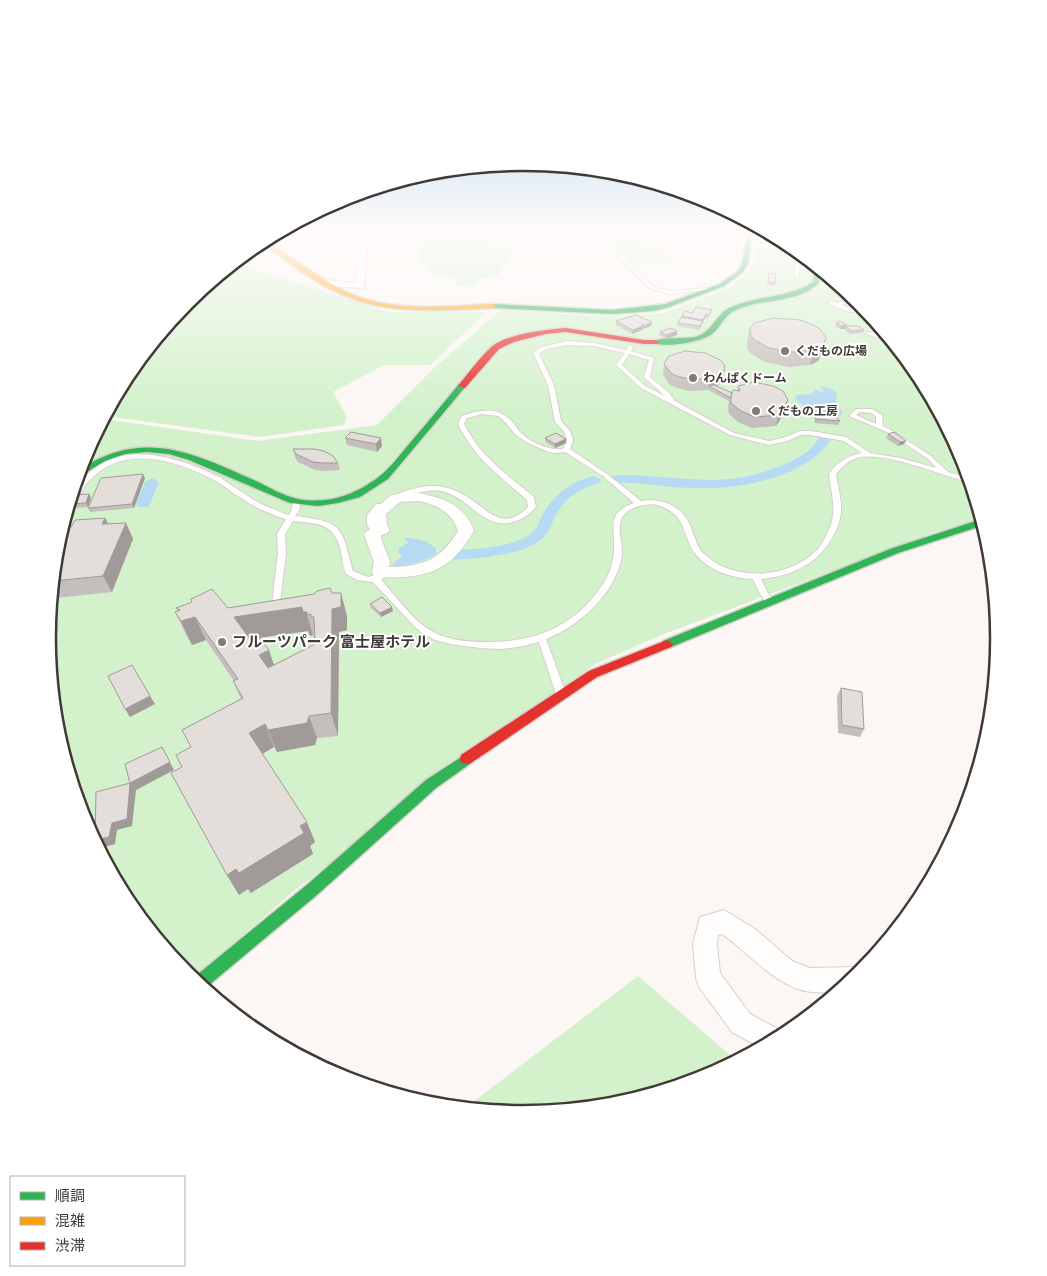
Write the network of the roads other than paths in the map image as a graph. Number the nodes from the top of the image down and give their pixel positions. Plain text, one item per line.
1 (341, 291) edge
2 (664, 291) edge
3 (692, 291) edge
4 (711, 291) edge
5 (805, 291) edge
6 (846, 301) edge
7 (834, 304) joint
8 (856, 310) edge
9 (869, 332) dead end
10 (881, 337) edge
11 (635, 341) junction
12 (628, 352) junction
13 (672, 402) junction
14 (880, 426) dead end
15 (566, 450) junction
16 (869, 455) junction
17 (90, 464) edge
18 (946, 473) junction
19 (962, 478) edge
20 (81, 488) edge
21 (400, 496) junction
22 (296, 502) junction
23 (640, 504) junction
24 (290, 518) junction
25 (977, 524) edge
26 (382, 576) junction
27 (757, 578) junction
28 (771, 602) junction
29 (542, 639) junction
30 (282, 641) dead end
31 (561, 694) junction
32 (204, 979) edge
33 (842, 979) edge
34 (767, 1037) edge

1 - 4 street
2 - 3 lane
5 - 11 street
6 - 7 lane
7 - 8 lane
9 - 10 lane
11 - 12 lane
11 - 22 street
12 - 13 lane
12 - 13 lane
12 - 15 lane
13 - 16 lane
14 - 18 lane
15 - 21 lane
15 - 23 lane
16 - 18 lane
16 - 27 lane
17 - 22 street
18 - 19 lane
20 - 24 lane
21 - 26 street
21 - 26 street
22 - 24 lane
23 - 27 lane
23 - 29 lane
24 - 26 lane
24 - 30 lane
25 - 28 street
26 - 29 lane
27 - 28 lane
28 - 31 street
29 - 31 lane
31 - 32 street
33 - 34 street

